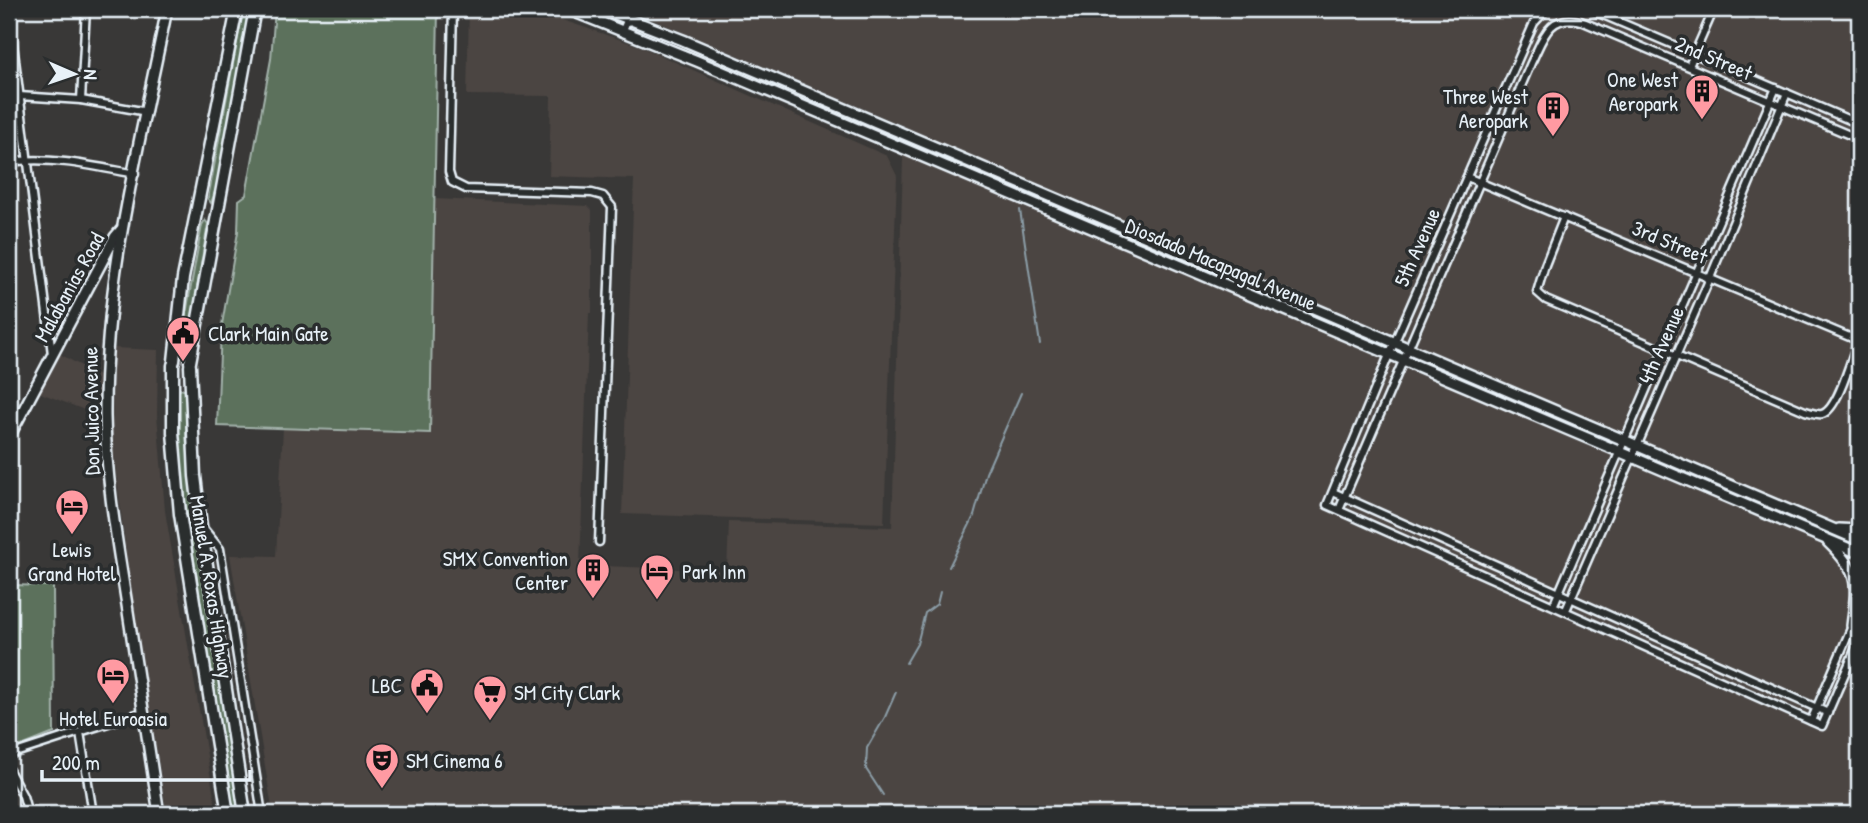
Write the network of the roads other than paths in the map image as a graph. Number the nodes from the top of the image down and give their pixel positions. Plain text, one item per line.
1 (86, 9) edge
2 (167, 9) edge
3 (237, 9) edge
4 (255, 9) edge
5 (453, 9) edge
6 (567, 9) edge
7 (603, 9) edge
8 (1547, 9) edge
9 (1589, 9) edge
10 (1714, 9) edge
11 (619, 11) edge
12 (9, 12) edge
13 (630, 13) edge
14 (1554, 23) joint
15 (613, 26) junction
16 (623, 30) junction
17 (1639, 30) junction
18 (1634, 43) junction
19 (1694, 53) junction
20 (1689, 66) junction
21 (1776, 88) junction
22 (1787, 93) junction
23 (19, 96) junction
24 (81, 100) junction
25 (1771, 101) junction
26 (1781, 106) junction
27 (146, 112) junction
28 (1859, 124) edge
29 (1859, 139) edge
30 (26, 160) junction
31 (9, 162) edge
32 (1742, 169) junction
33 (135, 174) junction
34 (1753, 174) junction
35 (1467, 177) junction
36 (1480, 182) junction
37 (1564, 217) junction
38 (123, 228) junction
39 (1159, 243) junction
40 (1154, 255) junction
41 (1698, 273) junction
42 (1710, 278) junction
43 (1859, 341) edge
44 (1395, 344) junction
45 (174, 349) junction
46 (1408, 349) junction
47 (1664, 350) junction
48 (191, 351) junction
49 (52, 355) junction
50 (1389, 355) junction
51 (1676, 356) junction
52 (1404, 360) junction
53 (173, 385) junction
54 (190, 385) junction
55 (9, 414) edge
56 (19, 419) junction
57 (9, 437) edge
58 (1624, 440) junction
59 (1636, 445) junction
60 (1619, 452) junction
61 (1632, 457) junction
62 (1332, 492) junction
63 (1345, 497) junction
64 (1339, 510) junction
65 (201, 526) junction
66 (1834, 529) junction
67 (1859, 530) edge
68 (1824, 539) junction
69 (1859, 540) edge
70 (599, 542) dead end
71 (1859, 554) edge
72 (1559, 591) junction
73 (1572, 597) junction
74 (1553, 604) junction
75 (1566, 610) junction
76 (1859, 610) edge
77 (1852, 626) junction
78 (1859, 641) edge
79 (1817, 708) junction
80 (143, 712) junction
81 (1828, 713) junction
82 (246, 719) junction
83 (1811, 720) junction
84 (230, 722) junction
85 (80, 732) junction
86 (9, 755) edge
87 (9, 770) edge
88 (28, 814) edge
89 (93, 814) edge
90 (159, 814) edge
91 (228, 814) edge
92 (245, 814) edge
93 (262, 814) edge

1 - 24 street
2 - 27 main road, Don Juico Avenue
3 - 45 main road, Manuel A. Roxas Highway
4 - 48 main road, Manuel A. Roxas Highway
5 - 70 street
6 - 15 main road, Diosdado Macapagal Avenue
7 - 11 main road, Diosdado Macapagal Avenue
8 - 35 street, 5th Avenue
9 - 17 street, 2nd Street
10 - 19 street
11 - 13 main road, Diosdado Macapagal Avenue
11 - 15 street
12 - 23 street
13 - 16 street
13 - 39 main road, Diosdado Macapagal Avenue
14 - 18 street, 2nd Street
14 - 36 street, 5th Avenue
15 - 16 main road, Diosdado Macapagal Avenue
16 - 40 main road, Diosdado Macapagal Avenue
17 - 18 street
17 - 19 street, 2nd Street
18 - 20 street, 2nd Street
19 - 20 street
19 - 21 street, 2nd Street
20 - 25 street, 2nd Street
21 - 22 street, 2nd Street
21 - 25 street, 4th Avenue
22 - 26 street, 4th Avenue
22 - 28 street, 2nd Street
23 - 24 street
23 - 30 street
24 - 27 street
25 - 26 street, 2nd Street
25 - 32 street, 4th Avenue
26 - 29 street, 2nd Street
26 - 34 street, 4th Avenue
27 - 33 main road, Don Juico Avenue
30 - 31 street
30 - 33 street
30 - 49 street
32 - 34 street
32 - 41 street, 4th Avenue
33 - 38 main road, Don Juico Avenue
34 - 42 street, 4th Avenue
35 - 36 street, 3rd Street
35 - 44 street, 5th Avenue
36 - 37 street, 3rd Street
36 - 46 street, 5th Avenue
37 - 41 street, 3rd Street
37 - 47 street
38 - 49 main road, Malabanias Road
38 - 80 main road, Don Juico Avenue
39 - 40 main road
39 - 44 main road, Diosdado Macapagal Avenue
40 - 50 main road, Diosdado Macapagal Avenue
41 - 42 street, 3rd Street
41 - 47 street, 4th Avenue
42 - 43 street, 3rd Street
42 - 51 street, 4th Avenue
43 - 51 street
44 - 46 main road, Diosdado Macapagal Avenue
44 - 50 street, 5th Avenue
45 - 48 main road
45 - 53 main road, Manuel A. Roxas Highway
46 - 52 street, 5th Avenue
46 - 58 main road, Diosdado Macapagal Avenue
47 - 51 street
47 - 58 street, 4th Avenue
48 - 54 main road, Manuel A. Roxas Highway
49 - 56 main road, Malabanias Road
50 - 52 main road, Diosdado Macapagal Avenue
50 - 62 street, 5th Avenue
51 - 59 street, 4th Avenue
52 - 60 main road, Diosdado Macapagal Avenue
52 - 63 street, 5th Avenue
53 - 54 main road
53 - 91 main road, Manuel A. Roxas Highway
54 - 65 main road, Manuel A. Roxas Highway
55 - 56 street
56 - 57 main road, Malabanias Road
58 - 59 main road, Diosdado Macapagal Avenue
58 - 60 street, 4th Avenue
59 - 61 street, 4th Avenue
59 - 66 main road, Diosdado Macapagal Avenue
60 - 61 main road, Diosdado Macapagal Avenue
60 - 72 street, 4th Avenue
61 - 68 main road, Diosdado Macapagal Avenue
61 - 73 street, 4th Avenue
62 - 63 street
62 - 64 street, 5th Avenue
63 - 64 street, 5th Avenue
63 - 72 street
64 - 74 street
65 - 82 street
65 - 84 main road, Manuel A. Roxas Highway
66 - 67 main road
66 - 69 main road, Diosdado Macapagal Avenue
68 - 71 main road, Diosdado Macapagal Avenue
68 - 77 main road
72 - 73 street
72 - 74 street, 4th Avenue
73 - 75 street, 4th Avenue
73 - 79 street
74 - 75 street
75 - 83 street
76 - 77 street
77 - 79 street
78 - 81 street
79 - 81 street
79 - 83 street
80 - 85 street
80 - 90 main road, Don Juico Avenue
81 - 83 street
82 - 84 street
82 - 93 street
84 - 92 main road, Manuel A. Roxas Highway
85 - 86 street
85 - 89 street
87 - 88 street

